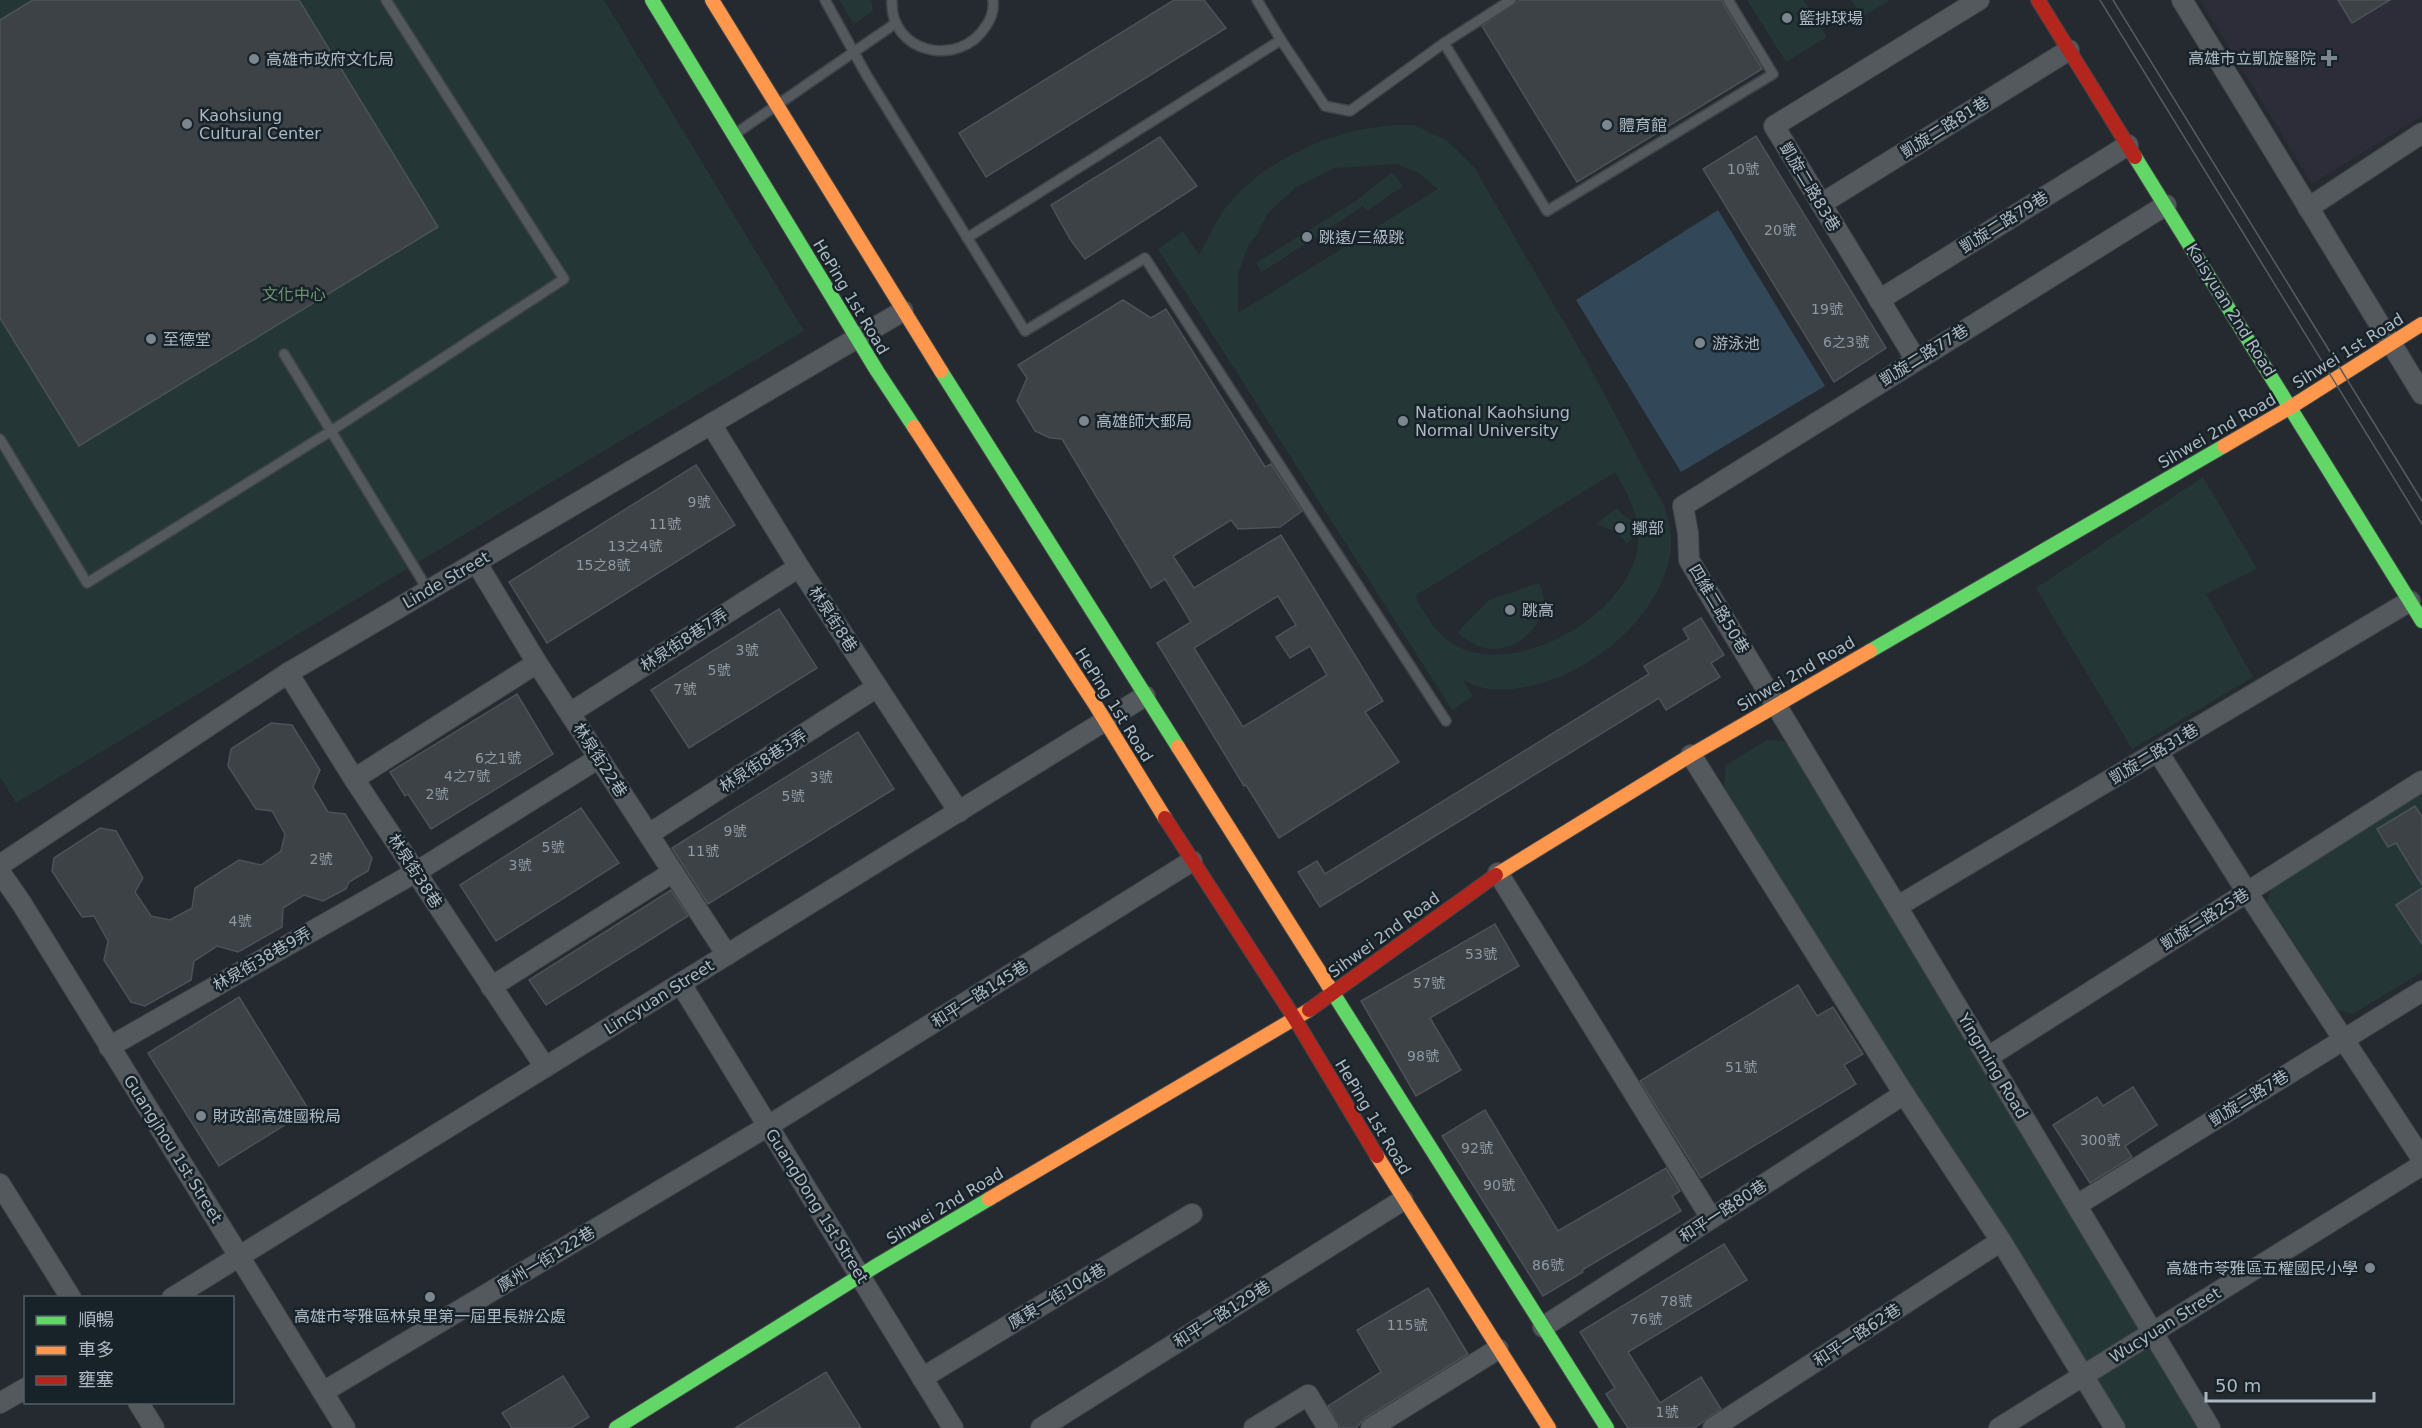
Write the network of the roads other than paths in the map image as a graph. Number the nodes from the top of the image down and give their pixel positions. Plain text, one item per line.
1 (386, 0) edge
2 (652, 0) edge
3 (712, 0) edge
4 (825, 0) edge
5 (892, 0) edge
6 (993, 0) edge
7 (1257, 0) edge
8 (1511, 0) edge
9 (1728, 0) edge
10 (1979, 0) edge
11 (2038, 0) edge
12 (2182, 0) edge
13 (896, 22) junction
14 (1281, 40) junction
15 (1444, 43) junction
16 (2069, 50) junction
17 (854, 51) junction
18 (776, 105) junction
19 (2422, 133) edge
20 (734, 135) junction
21 (2128, 145) junction
22 (1821, 204) junction
23 (2166, 205) junction
24 (2308, 208) junction
25 (967, 238) junction
26 (1879, 300) junction
27 (903, 311) junction
28 (2422, 324) edge
29 (856, 338) junction
30 (2391, 343) junction
31 (284, 354) dead end
32 (1916, 360) junction
33 (2422, 394) edge
34 (2291, 407) junction
35 (711, 424) junction
36 (331, 431) junction
37 (0, 439) edge
38 (1683, 506) joint
39 (476, 562) junction
40 (799, 567) junction
41 (428, 590) junction
42 (2410, 601) junction
43 (2422, 621) edge
44 (537, 663) junction
45 (288, 673) junction
46 (877, 687) junction
47 (1145, 696) junction
48 (1777, 704) junction
49 (570, 713) junction
50 (1446, 721) dead end
51 (1106, 722) junction
52 (2158, 752) junction
53 (1691, 755) junction
54 (599, 758) junction
55 (354, 779) junction
56 (2422, 781) edge
57 (959, 812) junction
58 (649, 834) junction
59 (1192, 861) junction
60 (416, 872) junction
61 (673, 872) junction
62 (1498, 873) junction
63 (1, 874) edge
64 (2247, 892) junction
65 (1898, 906) junction
66 (727, 955) junction
67 (681, 984) junction
68 (491, 987) junction
69 (2422, 991) edge
70 (1332, 994) junction
71 (1295, 1018) junction
72 (2344, 1039) junction
73 (109, 1047) junction
74 (1988, 1057) junction
75 (545, 1067) junction
76 (1904, 1094) junction
77 (768, 1126) junction
78 (2422, 1159) edge
79 (2422, 1165) edge
80 (0, 1184) edge
81 (1403, 1200) junction
82 (2077, 1205) junction
83 (1192, 1214) dead end
84 (1712, 1218) junction
85 (2001, 1241) junction
86 (238, 1256) junction
87 (860, 1276) junction
88 (70, 1296) edge
89 (175, 1296) edge
90 (1543, 1327) junction
91 (2153, 1332) junction
92 (1498, 1349) junction
93 (2083, 1376) junction
94 (922, 1378) junction
95 (24, 1389) edge
96 (323, 1392) junction
97 (0, 1403) edge
98 (139, 1404) edge
99 (154, 1428) edge
100 (345, 1428) edge
101 (616, 1428) edge
102 (953, 1428) edge
103 (1041, 1428) edge
104 (1254, 1428) edge
105 (1328, 1428) edge
106 (1371, 1428) edge
107 (1549, 1428) edge
108 (1607, 1428) edge
109 (1713, 1428) edge
110 (1999, 1428) edge
111 (2115, 1428) edge
112 (2210, 1428) edge

1 - 36 lane
2 - 20 street, HePing 1st Road
3 - 18 street, HePing 1st Road
4 - 17 lane
5 - 13 lane
6 - 13 lane
7 - 14 lane
8 - 15 lane
9 - 15 lane
10 - 22 street, 凱旋二路83巷
11 - 16 street, Kaisyuan 2nd Road
12 - 24 street
13 - 17 lane
14 - 15 lane
14 - 25 lane
16 - 21 street, Kaisyuan 2nd Road
16 - 22 street, 凱旋二路81巷
17 - 18 lane
17 - 25 lane
18 - 20 lane
18 - 27 street, HePing 1st Road
19 - 24 street
20 - 29 street, HePing 1st Road
21 - 23 street, Kaisyuan 2nd Road
21 - 26 street, 凱旋二路79巷
22 - 26 street, 凱旋二路83巷
23 - 32 street, 凱旋二路77巷
23 - 34 street, Kaisyuan 2nd Road
24 - 30 street
25 - 50 lane
26 - 32 street, 凱旋二路83巷
27 - 29 street, Linde Street
27 - 47 street, HePing 1st Road
28 - 30 street, Sihwei 1st Road
29 - 35 street, Linde Street
29 - 51 street, HePing 1st Road
30 - 33 street
30 - 34 street, Sihwei 1st Road
31 - 36 lane
32 - 38 street, 凱旋二路77巷
34 - 42 street, Kaisyuan 2nd Road
34 - 48 street, Sihwei 2nd Road
35 - 39 street, Linde Street
35 - 40 street, 林泉街8巷
36 - 37 lane
36 - 41 lane
38 - 48 street, 四維二路50巷
39 - 41 street, Linde Street
39 - 44 street, 林泉街22巷
40 - 46 street, 林泉街8巷
40 - 49 street, 林泉街8巷7弄
41 - 45 street, Linde Street
42 - 43 street, Kaisyuan 2nd Road
42 - 52 street, 凱旋二路31巷
44 - 49 street, 林泉街22巷
44 - 55 street
45 - 55 street, 林泉街38巷
45 - 63 street, Linde Street
46 - 57 street, 林泉街8巷
46 - 58 street, 林泉街8巷3弄
47 - 51 street, Lincyuan Street
47 - 70 street, HePing 1st Road
48 - 53 street, Sihwei 2nd Road
48 - 65 street, Yingming Road
49 - 54 street, 林泉街22巷
51 - 57 street, Lincyuan Street
51 - 59 street, HePing 1st Road
52 - 64 street
52 - 65 street, 凱旋二路31巷
53 - 62 street, Sihwei 2nd Road
53 - 76 street
54 - 58 street, 林泉街22巷
54 - 60 street, 林泉街38巷9弄
55 - 60 street, 林泉街38巷
56 - 64 street, 凱旋二路25巷
57 - 66 street, Lincyuan Street
58 - 61 street, 林泉街22巷
59 - 71 street, HePing 1st Road
59 - 77 street, 和平一路145巷
60 - 68 street, 林泉街38巷
60 - 73 street, 林泉街38巷9弄
61 - 66 street, 林泉街22巷
61 - 68 street
62 - 70 street, Sihwei 2nd Road
62 - 84 street
63 - 73 street, Guangjhou 1st Street
64 - 72 street
64 - 74 street, 凱旋二路25巷
65 - 74 street, Yingming Road
66 - 67 street, Lincyuan Street
67 - 75 street, Lincyuan Street
67 - 77 street, GuangDong 1st Street
68 - 75 street, 林泉街38巷
69 - 72 street, 凱旋二路7巷
70 - 71 street, Sihwei 2nd Road
70 - 90 street, HePing 1st Road
71 - 81 street, HePing 1st Road
71 - 87 street, Sihwei 2nd Road
72 - 78 street
72 - 82 street, 凱旋二路7巷
73 - 86 street, Guangjhou 1st Street
74 - 82 street, Yingming Road
75 - 86 street, Lincyuan Street
76 - 84 street, 和平一路80巷
76 - 85 street
77 - 87 street, GuangDong 1st Street
77 - 96 street, 廣州一街122巷
79 - 91 street, Wucyuan Street
80 - 88 street
81 - 92 street, HePing 1st Road
81 - 103 street, 和平一路129巷
82 - 91 street, Yingming Road
83 - 94 street, 廣東一街104巷
84 - 90 street, 和平一路80巷
85 - 93 street
85 - 109 street, 和平一路62巷
86 - 89 street, Lincyuan Street
86 - 96 street, Guangjhou 1st Street
87 - 94 street, GuangDong 1st Street
87 - 101 street, Sihwei 2nd Road
90 - 108 street, HePing 1st Road
91 - 93 street, Wucyuan Street
91 - 112 street, Yingming Road
92 - 106 street
92 - 107 street, HePing 1st Road
93 - 110 street, Wucyuan Street
93 - 111 street
94 - 102 street, GuangDong 1st Street
95 - 97 street
96 - 100 street, Guangjhou 1st Street
98 - 99 street
104 - 105 street

